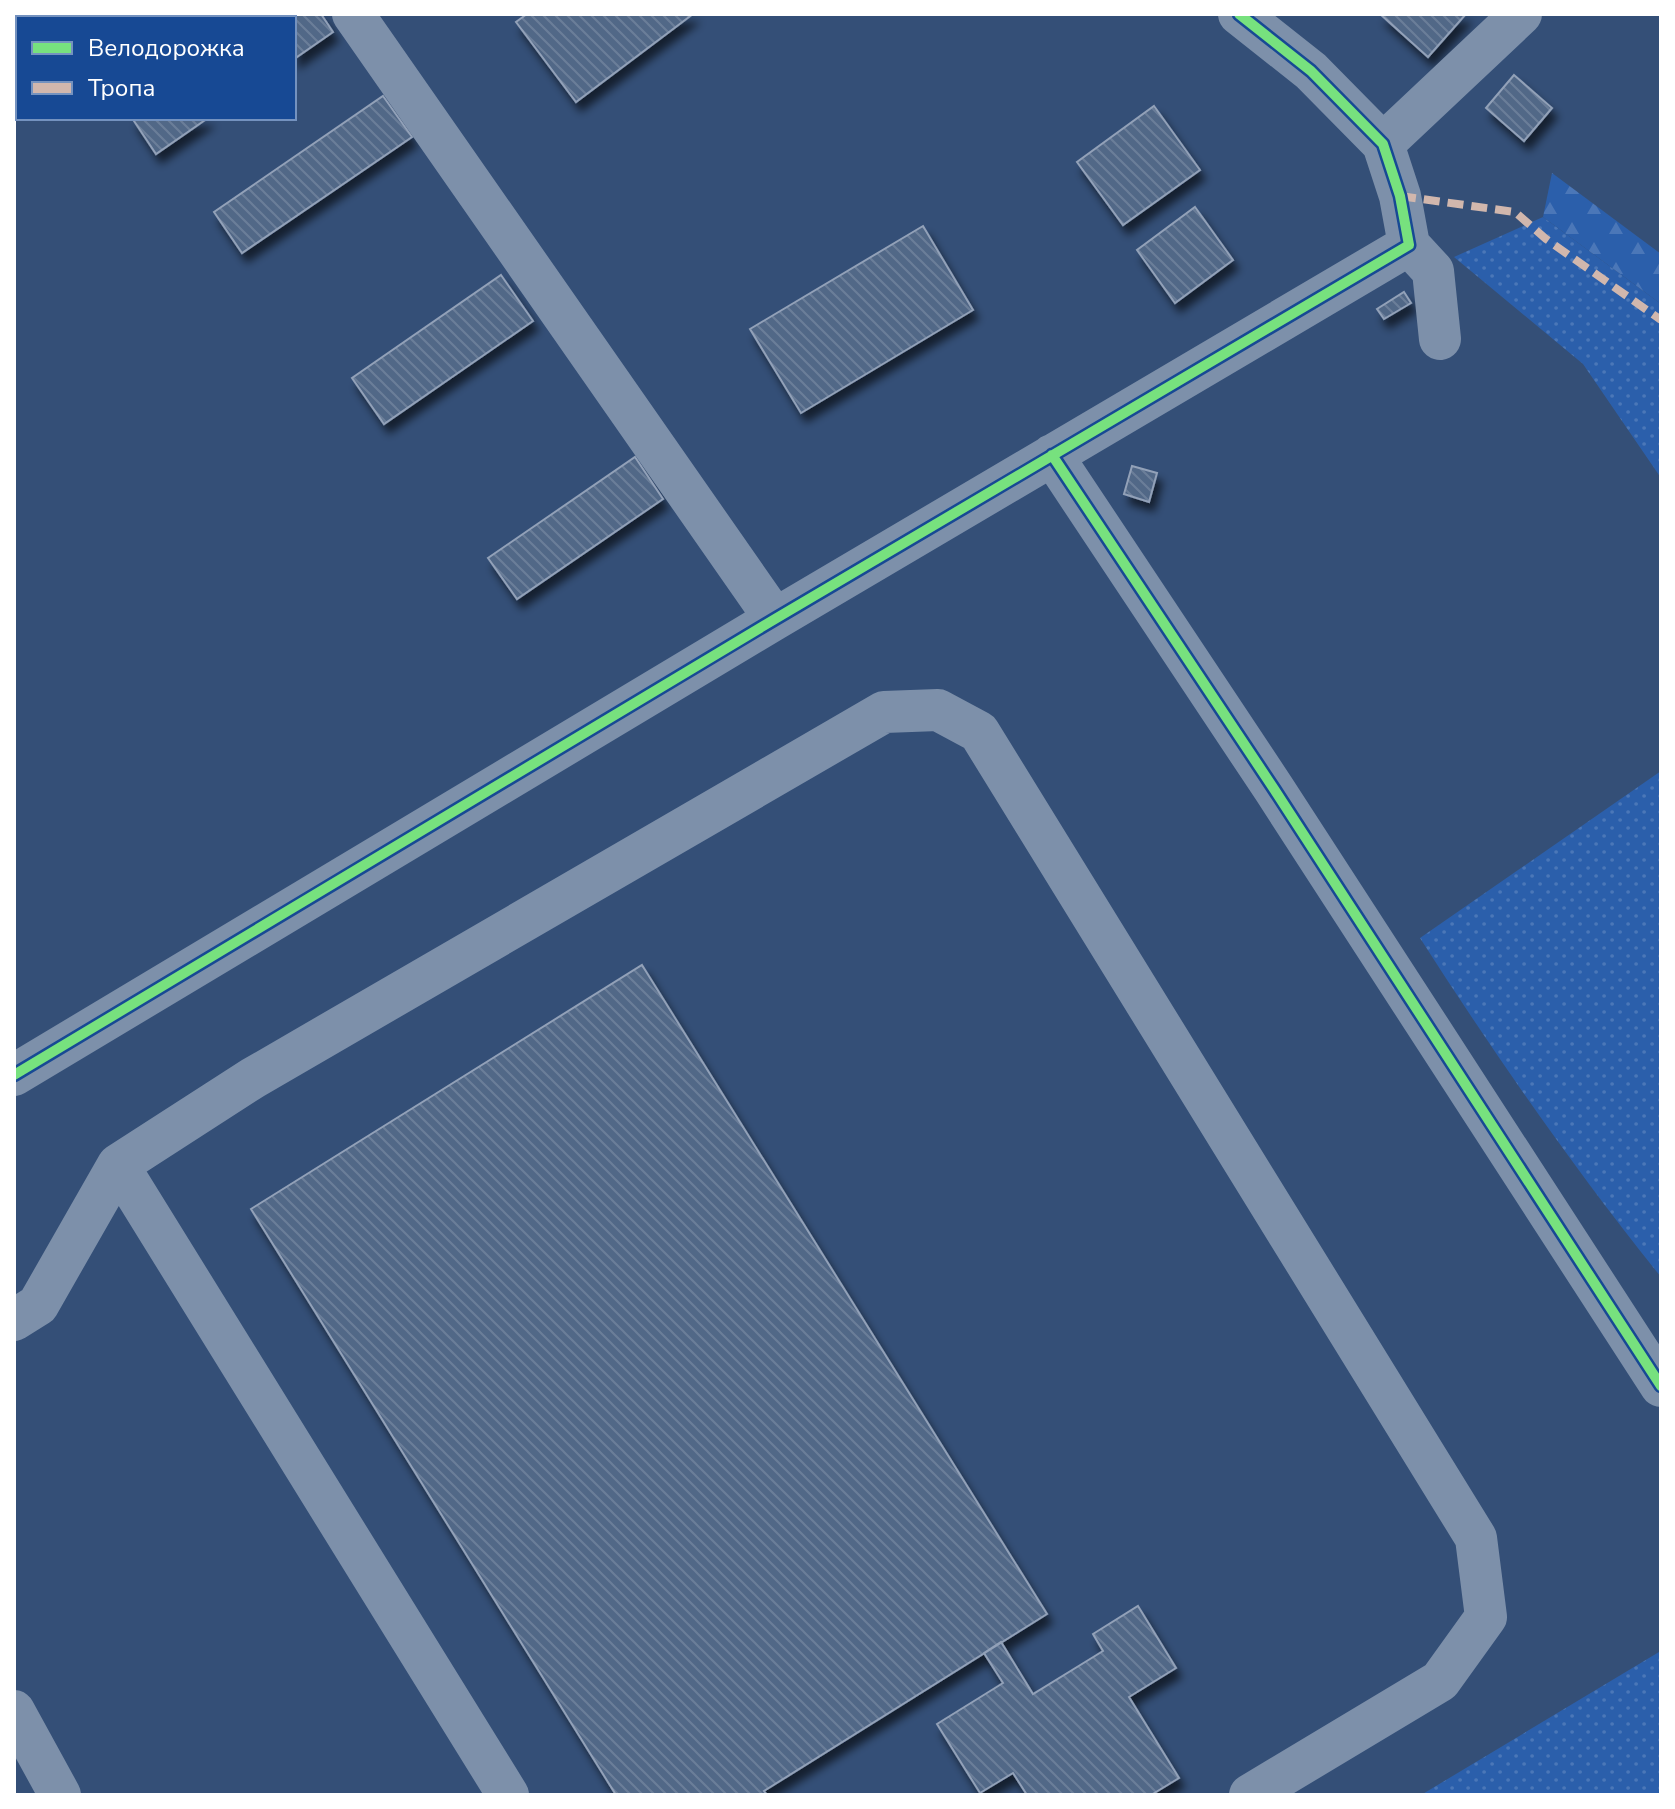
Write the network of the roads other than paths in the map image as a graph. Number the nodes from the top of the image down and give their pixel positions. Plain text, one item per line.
1 (353, 14) edge
2 (1239, 14) edge
3 (1521, 14) edge
4 (1383, 144) junction
5 (1409, 245) junction
6 (1440, 339) dead end
7 (1052, 455) junction
8 (775, 619) junction
9 (14, 1075) edge
10 (118, 1165) junction
11 (14, 1320) edge
12 (1661, 1386) edge
13 (14, 1711) edge
14 (60, 1795) edge
15 (508, 1795) edge
16 (1250, 1795) edge

1 - 8 street
2 - 4 street
3 - 4 street
4 - 5 street
5 - 6 street
5 - 7 street
7 - 8 street
7 - 12 street
8 - 9 street
10 - 11 street
10 - 15 street
10 - 16 street
13 - 14 street

